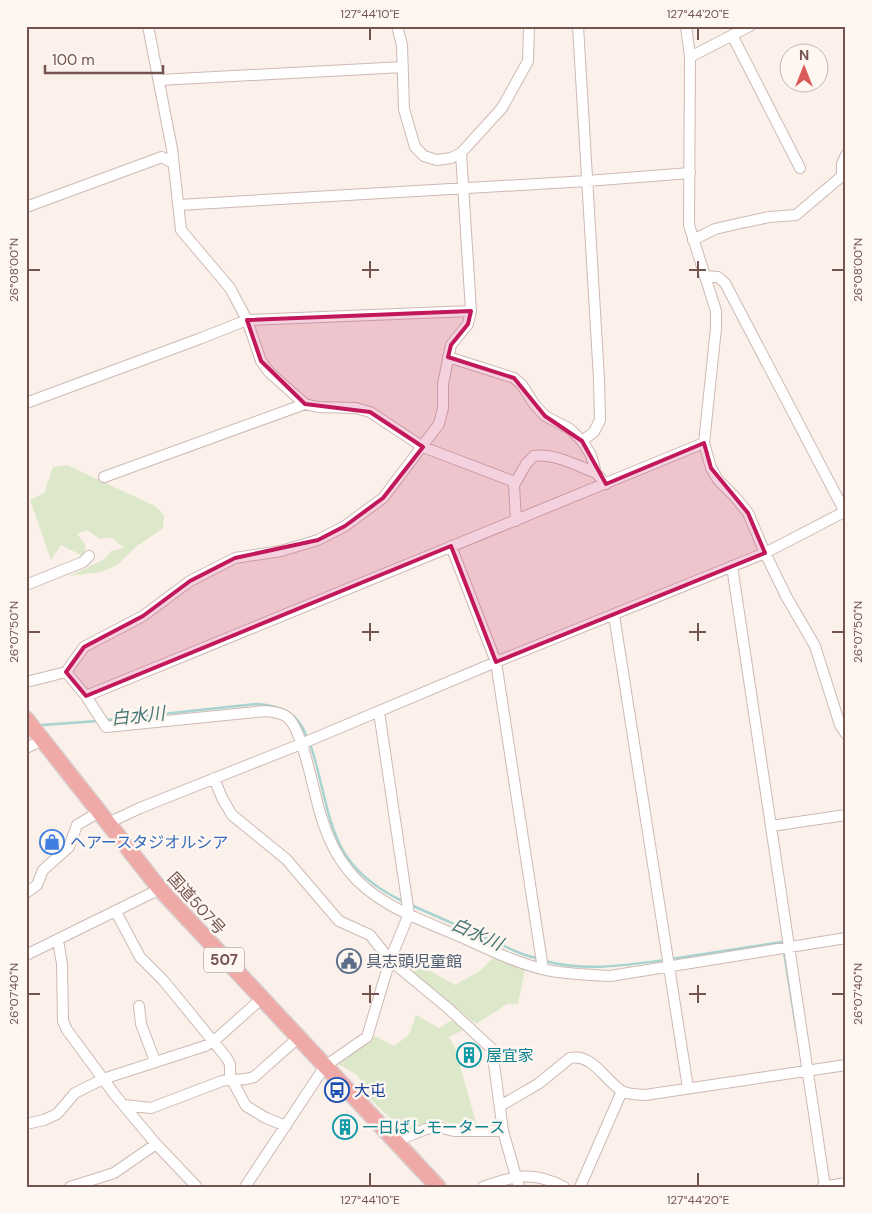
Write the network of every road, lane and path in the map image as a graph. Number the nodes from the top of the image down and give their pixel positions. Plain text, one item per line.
1 (148, 26) edge
2 (397, 26) edge
3 (528, 26) edge
4 (578, 26) edge
5 (686, 26) edge
6 (750, 26) edge
7 (732, 35) junction
8 (690, 57) junction
9 (403, 67) junction
10 (160, 80) junction
11 (461, 153) junction
12 (846, 155) edge
13 (173, 163) junction
14 (800, 168) dead end
15 (690, 173) junction
16 (587, 181) junction
17 (463, 188) junction
18 (178, 205) junction
19 (26, 207) edge
20 (694, 240) junction
21 (706, 276) junction
22 (471, 311) junction
23 (247, 320) junction
24 (448, 357) junction
25 (26, 403) edge
26 (305, 404) junction
27 (582, 441) junction
28 (704, 443) junction
29 (423, 447) junction
30 (596, 473) junction
31 (104, 477) dead end
32 (515, 482) junction
33 (606, 484) junction
34 (845, 512) edge
35 (516, 521) junction
36 (451, 546) junction
37 (764, 553) junction
38 (89, 556) dead end
39 (732, 566) junction
40 (26, 585) edge
41 (614, 615) junction
42 (496, 662) junction
43 (66, 672) junction
44 (26, 682) edge
45 (86, 696) junction
46 (379, 712) junction
47 (26, 719) edge
48 (846, 734) edge
49 (43, 740) junction
50 (301, 744) junction
51 (26, 748) edge
52 (214, 778) junction
53 (846, 815) edge
54 (104, 818) junction
55 (771, 826) junction
56 (160, 889) junction
57 (26, 893) edge
58 (116, 912) junction
59 (410, 914) junction
60 (846, 938) edge
61 (58, 940) junction
62 (789, 947) junction
63 (26, 955) edge
64 (390, 960) junction
65 (669, 967) junction
66 (543, 969) junction
67 (261, 999) junction
68 (139, 1006) dead end
69 (299, 1037) junction
70 (214, 1041) junction
71 (155, 1061) junction
72 (846, 1065) edge
73 (325, 1066) junction
74 (809, 1071) junction
75 (103, 1079) junction
76 (231, 1079) junction
77 (688, 1088) junction
78 (622, 1091) junction
79 (124, 1105) junction
80 (500, 1106) junction
81 (26, 1124) edge
82 (286, 1126) junction
83 (503, 1131) junction
84 (396, 1141) junction
85 (156, 1144) junction
86 (515, 1176) junction
87 (846, 1183) edge
88 (433, 1185) edge
89 (70, 1187) edge
90 (197, 1187) edge
91 (245, 1187) edge
92 (483, 1187) edge
93 (519, 1187) edge
94 (564, 1187) edge
95 (580, 1187) edge
96 (824, 1187) edge

1 - 10 street
2 - 9 street
3 - 11 street
4 - 16 street
5 - 8 street
6 - 7 street
7 - 8 street
7 - 14 street
8 - 15 street
9 - 10 street
9 - 11 street
10 - 13 street
11 - 17 street
12 - 20 street
13 - 18 street
13 - 19 street
15 - 16 street
15 - 20 street
16 - 17 street
16 - 27 street
17 - 18 street
17 - 22 street
18 - 23 street
20 - 21 street
21 - 28 street
21 - 34 street
22 - 23 street
22 - 24 street
23 - 25 street
23 - 26 street
24 - 27 street
24 - 29 street
26 - 29 street
26 - 31 street
27 - 30 street
28 - 33 street
28 - 37 street
29 - 32 street
29 - 43 street
30 - 32 street
30 - 33 street
32 - 35 street
33 - 35 street
34 - 37 street
35 - 36 street
36 - 42 street
36 - 45 street
37 - 39 street
37 - 48 street
38 - 40 street
39 - 41 street
39 - 55 street
41 - 42 street
41 - 65 street
42 - 46 street
42 - 66 street
43 - 44 street
43 - 45 street
45 - 50 street
46 - 50 street
46 - 59 street
47 - 49 highway, 国道507号 / 507
49 - 51 street
49 - 54 highway, 国道507号 / 507
50 - 52 street
50 - 59 street
52 - 54 street
52 - 64 street
53 - 55 street
54 - 56 highway, 国道507号 / 507
54 - 57 street
55 - 62 street
56 - 58 street
56 - 67 highway, 国道507号 / 507
58 - 61 street
58 - 70 street
59 - 64 street
59 - 66 street
60 - 62 street
61 - 63 street
61 - 75 street
62 - 65 street
62 - 74 street
64 - 73 street
64 - 80 street
65 - 66 street
65 - 77 street
67 - 69 highway, 国道507号 / 507
67 - 70 street
68 - 71 street
69 - 73 highway, 国道507号 / 507
69 - 76 street
70 - 71 street
70 - 76 street
71 - 75 street
72 - 74 street
73 - 82 street
73 - 84 highway, 国道507号 / 507
74 - 77 street
74 - 96 street
75 - 79 street
75 - 81 street
76 - 79 street
76 - 82 street
77 - 78 street
78 - 80 street
78 - 95 street
79 - 85 street
80 - 83 street
82 - 91 street
83 - 84 street
83 - 86 street
84 - 88 highway, 国道507号 / 507
85 - 89 street
85 - 90 street
86 - 92 street
86 - 93 street
86 - 94 street
87 - 96 street

